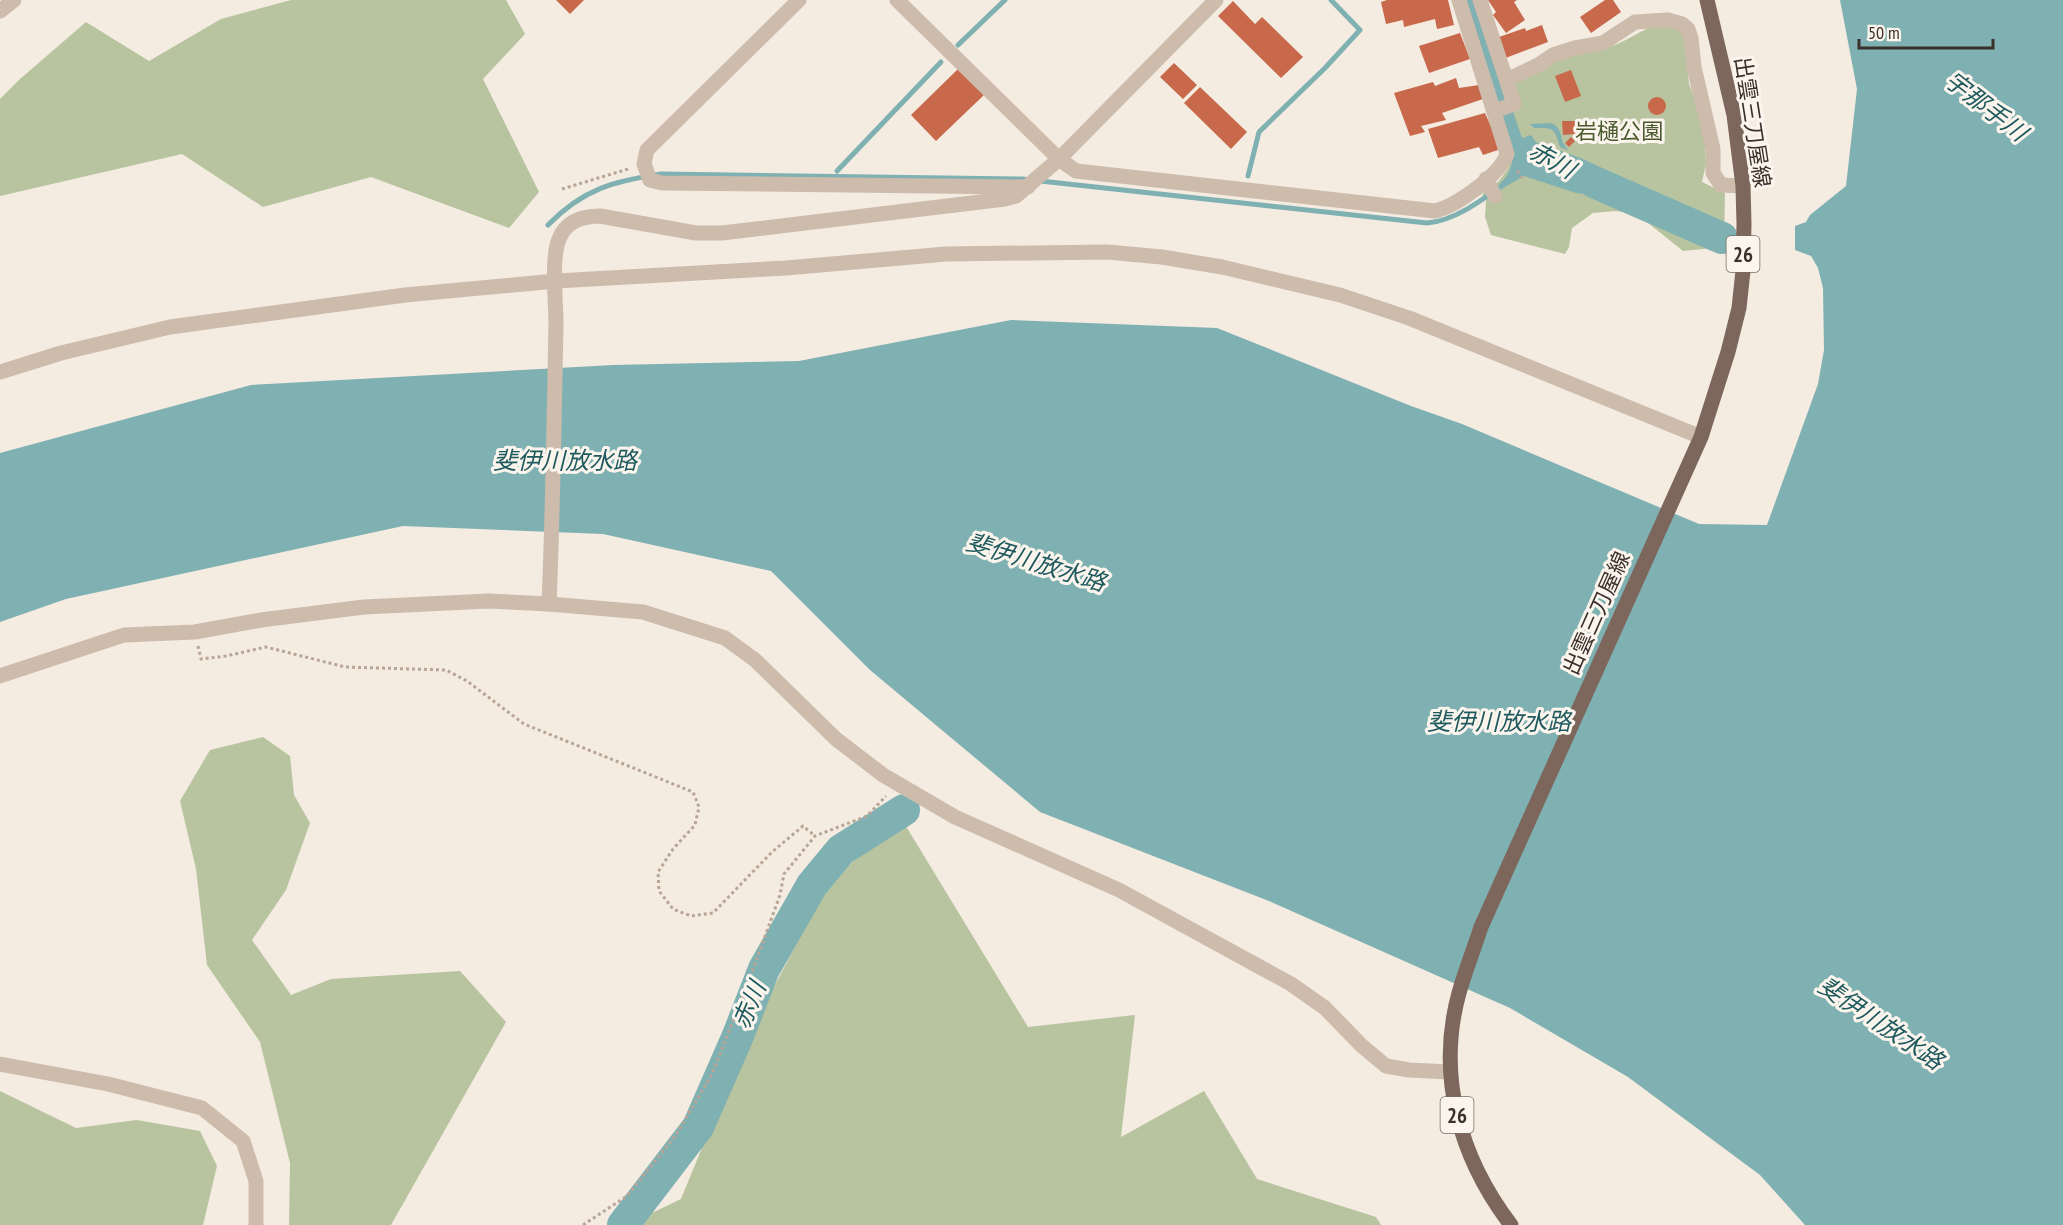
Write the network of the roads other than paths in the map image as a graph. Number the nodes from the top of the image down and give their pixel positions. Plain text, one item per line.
1 (14, 0) edge
2 (799, 0) edge
3 (897, 0) edge
4 (1216, 0) edge
5 (1459, 0) edge
6 (1707, 0) edge
7 (1475, 9) edge
8 (0, 11) edge
9 (1507, 82) junction
10 (1502, 108) junction
11 (1059, 159) junction
12 (1033, 183) junction
13 (1743, 186) junction
14 (556, 281) junction
15 (0, 372) edge
16 (1701, 437) junction
17 (549, 604) junction
18 (0, 676) edge
19 (0, 1064) edge
20 (1450, 1072) junction
21 (256, 1225) edge
22 (1511, 1225) edge

1 - 8 street
2 - 12 street
3 - 11 street
4 - 11 street
5 - 7 street
6 - 13 main road, 出雲三刀屋線 / 26
7 - 9 street
7 - 10 street
9 - 10 street
9 - 13 street
10 - 11 street
11 - 12 street
12 - 14 street
13 - 16 main road, 出雲三刀屋線 / 26
14 - 15 street
14 - 16 street
14 - 17 street
16 - 20 main road, 出雲三刀屋線 / 26
17 - 18 street
17 - 20 street
19 - 21 street
20 - 22 main road, 出雲三刀屋線 / 26

